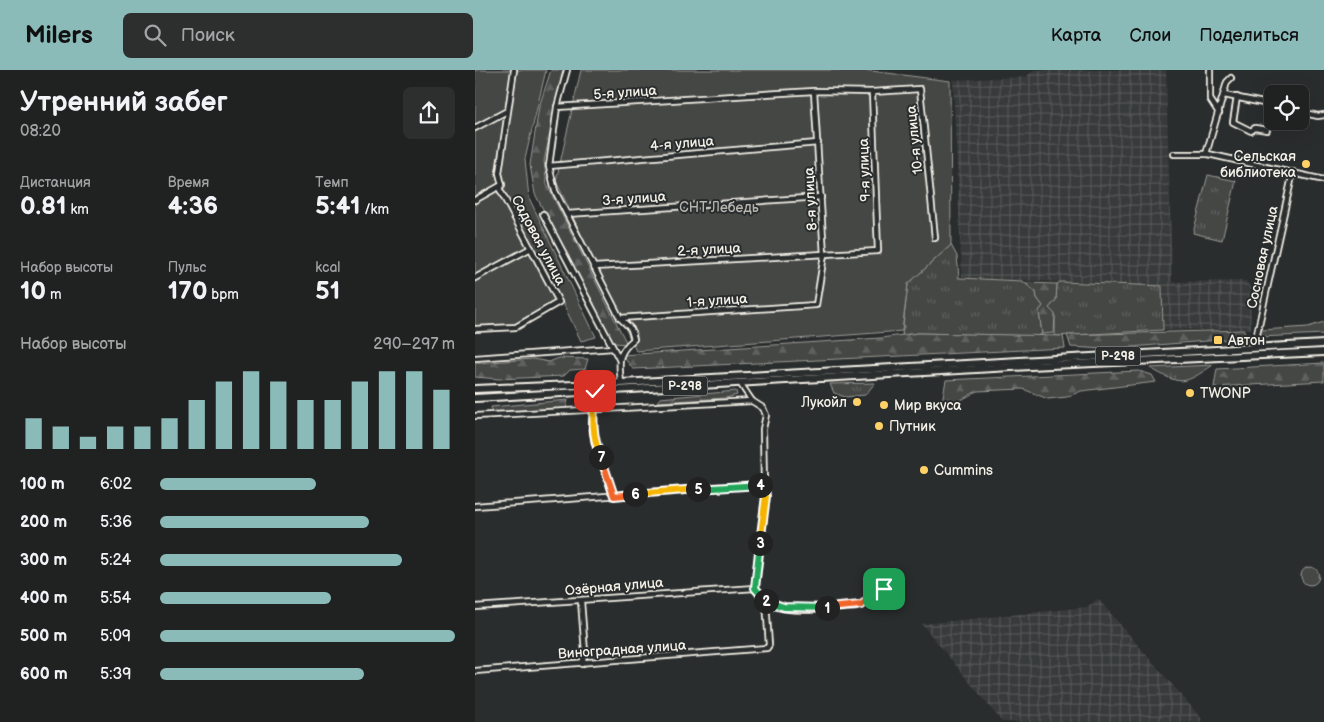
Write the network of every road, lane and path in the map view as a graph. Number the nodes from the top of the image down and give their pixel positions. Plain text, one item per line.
1 (514, 70) edge
2 (567, 70) edge
3 (1210, 70) edge
4 (1231, 78) dead end
5 (814, 91) junction
6 (871, 92) junction
7 (1224, 95) junction
8 (1237, 98) junction
9 (1264, 103) edge
10 (557, 107) junction
11 (507, 111) junction
12 (1219, 112) junction
13 (1309, 114) edge
14 (1324, 115) edge
15 (475, 128) edge
16 (1264, 130) edge
17 (818, 143) junction
18 (1174, 154) dead end
19 (1206, 154) junction
20 (549, 166) junction
21 (1293, 172) junction
22 (1324, 180) edge
23 (502, 185) junction
24 (821, 197) junction
25 (475, 200) edge
26 (543, 214) dead end
27 (567, 214) junction
28 (935, 238) dead end
29 (531, 248) junction
30 (824, 255) junction
31 (594, 267) junction
32 (475, 278) edge
33 (816, 305) joint
34 (620, 318) junction
35 (475, 329) edge
36 (1324, 344) edge
37 (613, 348) junction
38 (1257, 348) junction
39 (1324, 352) edge
40 (475, 358) edge
41 (619, 360) junction
42 (961, 364) junction
43 (873, 369) junction
44 (910, 373) junction
45 (822, 378) junction
46 (621, 383) junction
47 (740, 383) junction
48 (475, 389) edge
49 (595, 391) junction
50 (475, 398) edge
51 (752, 401) junction
52 (593, 411) junction
53 (475, 416) edge
54 (764, 484) junction
55 (614, 496) junction
56 (475, 506) edge
57 (755, 588) junction
58 (884, 589) dead end
59 (581, 601) junction
60 (766, 602) junction
61 (475, 607) edge
62 (582, 664) junction
63 (475, 671) edge

1 - 11 street, Садовая улица
2 - 10 street
3 - 12 street
4 - 7 street
5 - 6 street
5 - 10 street, 5-я улица
5 - 17 street, 8-я улица
6 - 28 street, 10-я улица
6 - 30 street, 9-я улица
7 - 8 street
7 - 12 street
8 - 9 street
8 - 16 street
10 - 20 street
11 - 15 street
11 - 23 street, Садовая улица
12 - 19 street
13 - 14 street
17 - 20 street, 4-я улица
17 - 24 street, 8-я улица
18 - 19 street
19 - 21 street
20 - 27 street
21 - 22 street
21 - 38 street, Сосновая улица
23 - 25 street
23 - 29 street, Садовая улица
24 - 27 street, 3-я улица
24 - 30 street, 8-я улица
26 - 37 street
27 - 31 street
29 - 32 street
29 - 35 street, Садовая улица
30 - 31 street, 2-я улица
30 - 33 street, 8-я улица
31 - 34 street
33 - 34 street, 1-я улица
34 - 41 street
36 - 38 highway, Р-298
37 - 40 street
37 - 41 street
38 - 42 highway, Р-298
39 - 44 highway, Р-298
41 - 46 street
42 - 43 highway, Р-298
42 - 44 highway
43 - 45 highway
43 - 46 highway, Р-298
44 - 45 highway, Р-298
45 - 47 highway, Р-298
46 - 48 highway, Р-298
47 - 49 highway, Р-298
47 - 51 street
49 - 50 highway, Р-298
49 - 52 street
51 - 52 street
51 - 54 street
52 - 53 street
52 - 55 street
54 - 55 street
54 - 57 street
55 - 56 street
57 - 59 street, Озёрная улица
57 - 60 street
58 - 60 street
59 - 61 street, Озёрная улица
59 - 62 street
60 - 62 street, Виноградная улица
62 - 63 street, Виноградная улица

